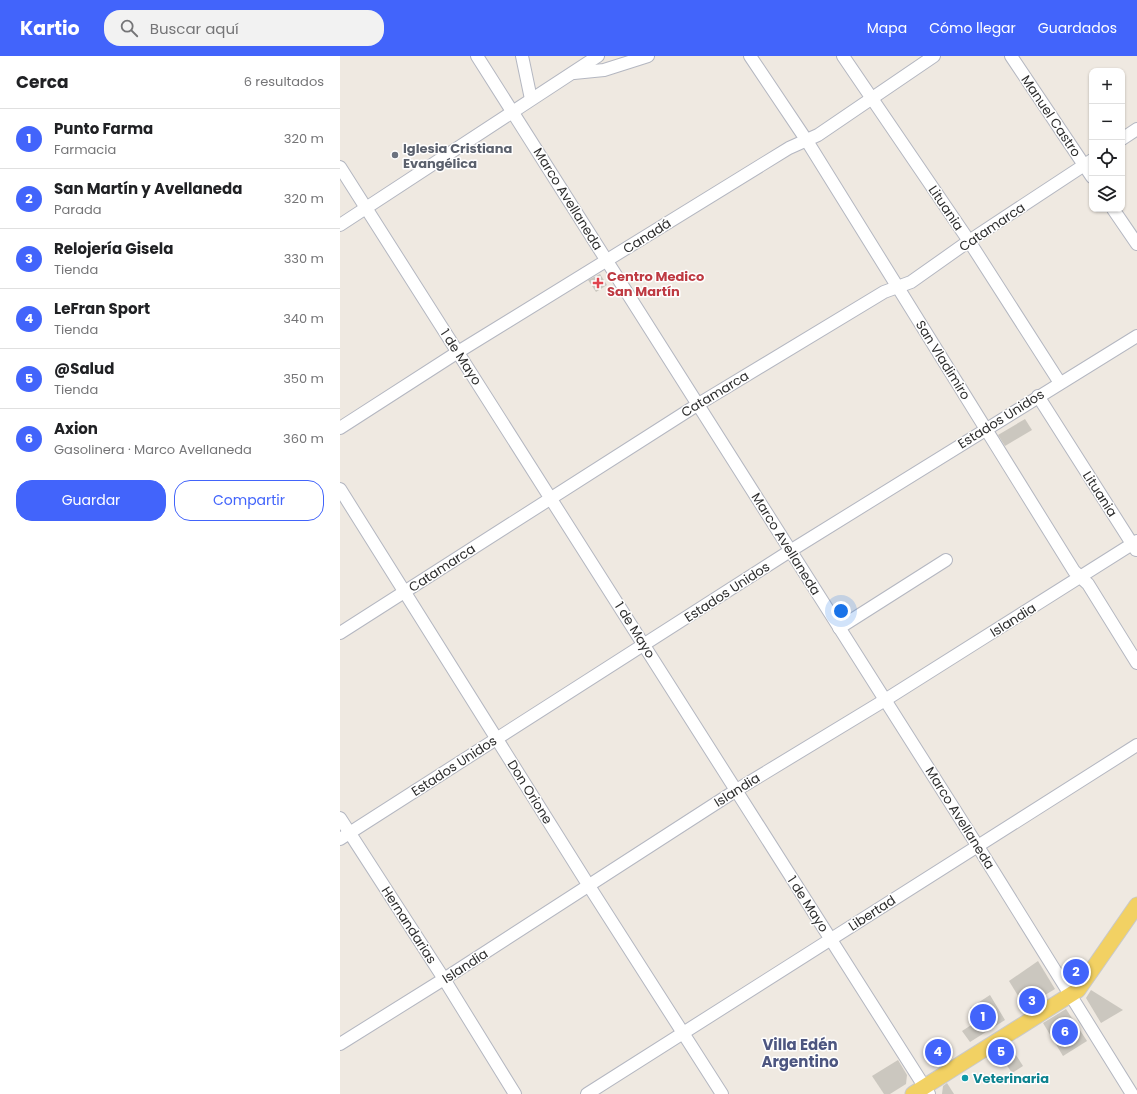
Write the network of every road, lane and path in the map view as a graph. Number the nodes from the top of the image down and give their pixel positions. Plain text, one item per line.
1 (477, 56) edge
2 (522, 56) edge
3 (598, 56) edge
4 (648, 56) edge
5 (750, 56) edge
6 (843, 56) edge
7 (934, 56) edge
8 (1011, 56) edge
9 (571, 73) junction
10 (872, 98) junction
11 (531, 99) junction
12 (513, 112) junction
13 (1137, 129) edge
14 (1125, 137) edge
15 (807, 141) junction
16 (1088, 162) edge
17 (340, 167) edge
18 (1092, 176) edge
19 (366, 208) junction
20 (1115, 212) edge
21 (340, 225) edge
22 (969, 241) junction
23 (1137, 244) edge
24 (607, 261) junction
25 (897, 287) junction
26 (1137, 336) edge
27 (458, 352) junction
28 (1060, 382) junction
29 (1038, 396) junction
30 (697, 405) junction
31 (340, 428) edge
32 (987, 429) junction
33 (340, 489) edge
34 (551, 497) junction
35 (1136, 545) edge
36 (790, 551) junction
37 (946, 560) dead end
38 (1080, 577) junction
39 (405, 592) junction
40 (839, 628) junction
41 (340, 633) edge
42 (644, 644) junction
43 (1137, 663) edge
44 (885, 700) junction
45 (497, 739) junction
46 (1137, 745) edge
47 (735, 791) junction
48 (340, 818) edge
49 (345, 836) edge
50 (977, 845) junction
51 (589, 886) junction
52 (1137, 905) edge
53 (831, 939) junction
54 (444, 979) junction
55 (1071, 997) junction
56 (682, 1033) junction
57 (340, 1044) edge
58 (922, 1092) edge
59 (516, 1094) edge
60 (587, 1094) edge
61 (722, 1094) edge
62 (1132, 1094) edge

1 - 12 street, Marco Avellaneda
2 - 11 street
3 - 9 street
4 - 9 street
5 - 15 street, San Vladimiro
6 - 10 street, Lituania
7 - 10 street, Canadá
8 - 16 street, Manuel Castro
9 - 11 street
10 - 15 street, Canadá
10 - 22 street, Lituania
11 - 12 street
12 - 19 street
12 - 24 street, Marco Avellaneda
13 - 14 street
15 - 24 street, Canadá
15 - 25 street, San Vladimiro
16 - 18 street, Manuel Castro
16 - 22 street, Catamarca
17 - 19 street, 1 de Mayo
19 - 21 street
19 - 27 street, 1 de Mayo
20 - 23 street
22 - 25 street, Catamarca
22 - 28 street, Lituania
24 - 27 street, Canadá
24 - 30 street, Marco Avellaneda
25 - 30 street, Catamarca
25 - 32 street, San Vladimiro
26 - 28 street, Estados Unidos
27 - 31 street, Canadá
27 - 34 street, 1 de Mayo
28 - 29 street, Estados Unidos
29 - 32 street, Estados Unidos
29 - 35 street, Lituania
30 - 34 street, Catamarca
30 - 36 street, Marco Avellaneda
32 - 36 street, Estados Unidos
32 - 38 street, San Vladimiro
33 - 39 street, Don Orione
34 - 39 street, Catamarca
34 - 42 street, 1 de Mayo
35 - 38 street, Islandia
36 - 40 street, Marco Avellaneda
36 - 42 street, Estados Unidos
37 - 40 street
38 - 43 street, San Vladimiro
38 - 44 street, Islandia
39 - 41 street, Catamarca
39 - 45 street, Don Orione
40 - 44 street, Marco Avellaneda
42 - 45 street, Estados Unidos
42 - 47 street, 1 de Mayo
44 - 47 street, Islandia
44 - 50 street, Marco Avellaneda
45 - 49 street, Estados Unidos
45 - 51 street, Don Orione
46 - 50 street, Libertad
47 - 51 street, Islandia
47 - 53 street, 1 de Mayo
48 - 49 street, Hernandarias
49 - 54 street, Hernandarias
50 - 53 street, Libertad
50 - 55 street, Marco Avellaneda
51 - 54 street, Islandia
51 - 56 street, Don Orione
52 - 55 main road
53 - 56 street, Libertad
53 - 58 street, 1 de Mayo
54 - 57 street, Islandia
54 - 59 street, Hernandarias
55 - 58 main road
55 - 62 street, Marco Avellaneda
56 - 60 street, Libertad
56 - 61 street, Don Orione

